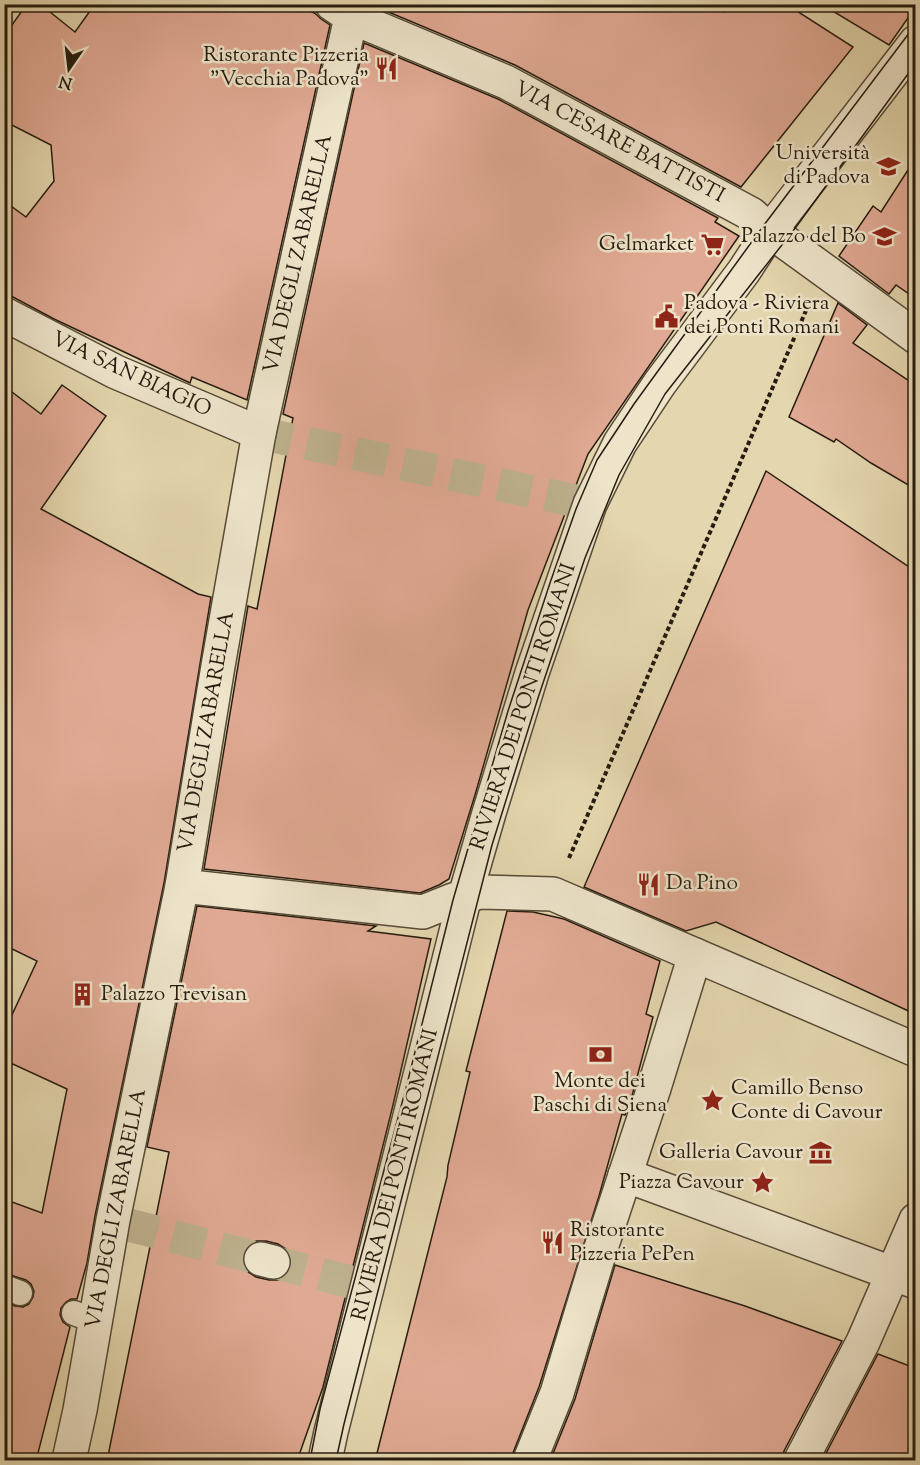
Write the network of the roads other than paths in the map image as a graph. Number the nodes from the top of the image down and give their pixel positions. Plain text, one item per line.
1 (346, 9) edge
2 (915, 42) edge
3 (770, 231) junction
4 (4, 314) edge
5 (915, 337) edge
6 (259, 433) junction
7 (182, 886) junction
8 (465, 896) junction
9 (682, 950) junction
10 (915, 1050) edge
11 (625, 1175) junction
12 (915, 1220) edge
13 (904, 1278) edge
14 (69, 1461) edge
15 (325, 1461) edge
16 (530, 1461) edge
17 (801, 1461) edge

1 - 3 street, VIA CESARE BATTISTI
1 - 6 street, VIA DEGLI ZABARELLA
2 - 3 street, RIVIERA DEI PONTI ROMANI
3 - 5 street, VIA CESARE BATTISTI
3 - 8 street, RIVIERA DEI PONTI ROMANI
4 - 6 street, VIA SAN BIAGIO
6 - 7 street, VIA DEGLI ZABARELLA
7 - 8 street
7 - 14 street, VIA DEGLI ZABARELLA
8 - 9 street
8 - 15 street, RIVIERA DEI PONTI ROMANI
9 - 10 street
9 - 11 street
11 - 13 street
11 - 16 street
12 - 13 street
13 - 17 street

